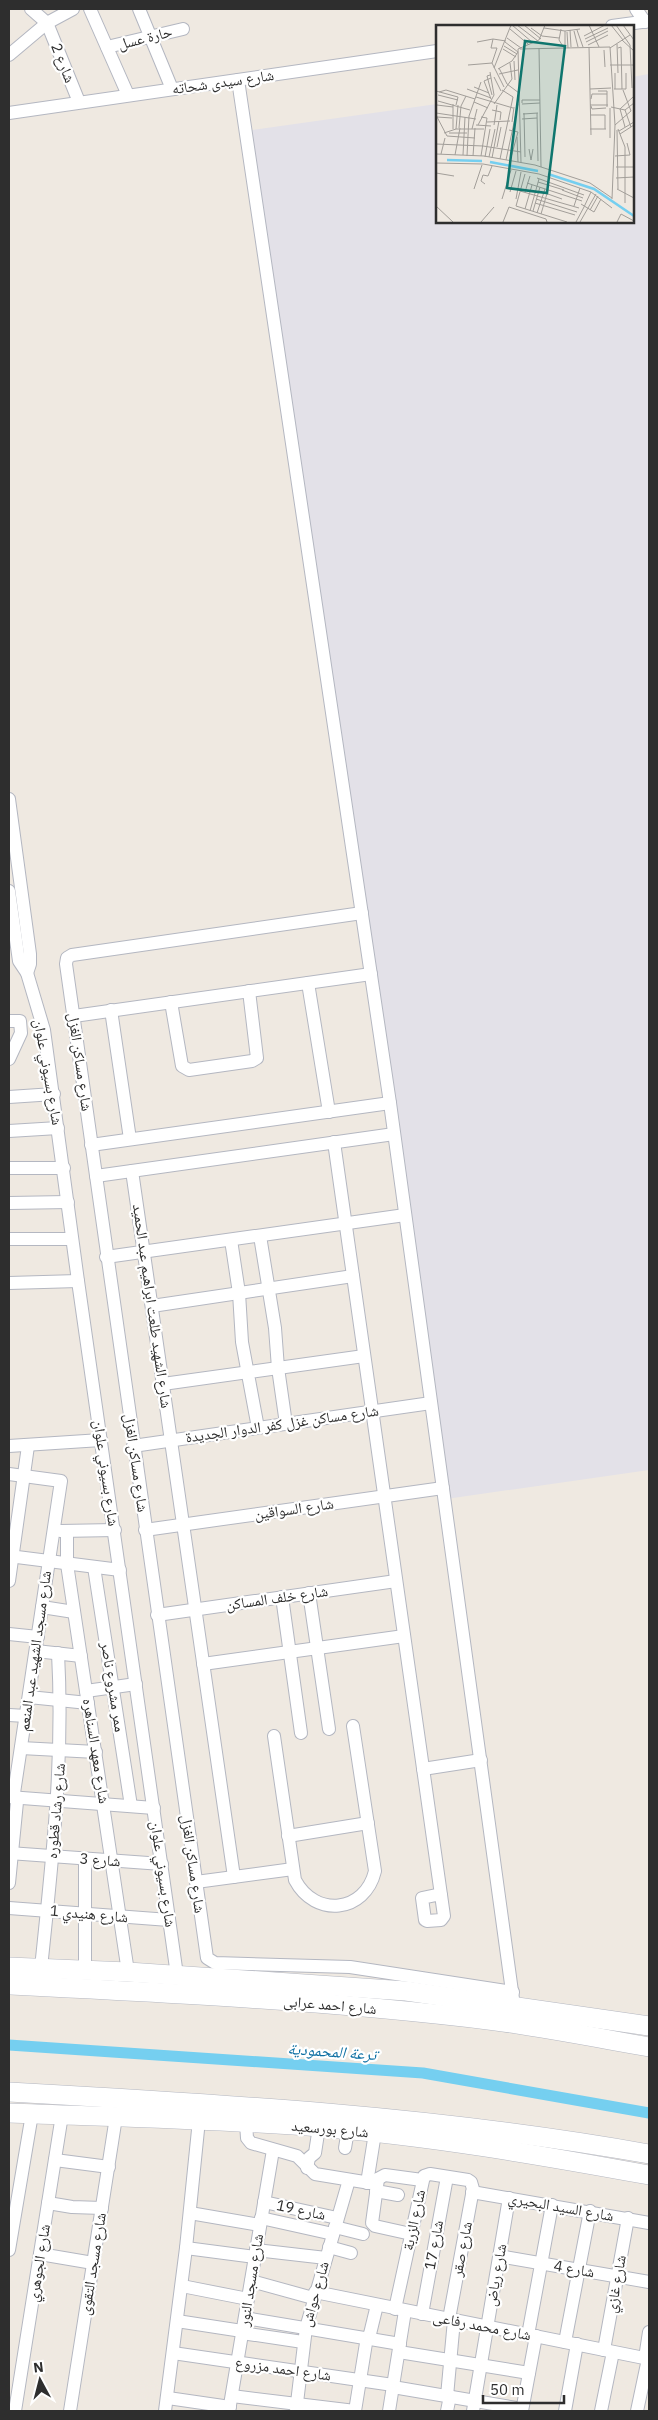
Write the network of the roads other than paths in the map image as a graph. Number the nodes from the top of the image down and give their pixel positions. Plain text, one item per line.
1 (31, 9) edge
2 (73, 9) edge
3 (90, 9) edge
4 (139, 9) edge
5 (636, 9) edge
6 (647, 21) edge
7 (48, 23) junction
8 (619, 25) edge
9 (183, 29) dead end
10 (151, 36) junction
11 (107, 47) junction
12 (436, 51) edge
13 (9, 53) edge
14 (238, 80) junction
15 (172, 89) junction
16 (128, 95) junction
17 (79, 102) junction
18 (9, 113) edge
19 (9, 799) edge
20 (12, 842) edge
21 (9, 891) edge
22 (362, 913) junction
23 (27, 973) junction
24 (371, 974) junction
25 (308, 982) junction
26 (249, 991) junction
27 (171, 1002) junction
28 (111, 1010) junction
29 (74, 1016) junction
30 (9, 1021) edge
31 (44, 1030) junction
32 (21, 1033) junction
33 (9, 1059) edge
34 (54, 1094) junction
35 (9, 1097) edge
36 (390, 1103) junction
37 (329, 1112) junction
38 (58, 1128) junction
39 (9, 1130) edge
40 (394, 1134) junction
41 (130, 1139) junction
42 (334, 1142) junction
43 (91, 1145) junction
44 (9, 1168) edge
45 (64, 1168) junction
46 (132, 1171) junction
47 (96, 1176) junction
48 (68, 1202) junction
49 (9, 1203) edge
50 (405, 1215) junction
51 (345, 1224) junction
52 (260, 1236) junction
53 (9, 1239) edge
54 (72, 1239) junction
55 (230, 1240) junction
56 (144, 1252) junction
57 (106, 1257) junction
58 (353, 1276) junction
59 (78, 1282) junction
60 (9, 1283) edge
61 (268, 1288) junction
62 (239, 1293) junction
63 (152, 1306) junction
64 (364, 1356) junction
65 (278, 1368) junction
66 (249, 1372) junction
67 (163, 1384) junction
68 (431, 1403) junction
69 (372, 1411) junction
70 (286, 1424) junction
71 (258, 1428) junction
72 (102, 1440) junction
73 (171, 1440) junction
74 (9, 1446) edge
75 (28, 1446) junction
76 (133, 1446) junction
77 (9, 1474) edge
78 (24, 1476) junction
79 (443, 1488) junction
80 (384, 1496) junction
81 (183, 1524) junction
82 (115, 1530) junction
83 (145, 1530) junction
84 (53, 1531) junction
85 (67, 1531) junction
86 (10, 1556) edge
87 (49, 1561) junction
88 (67, 1564) junction
89 (94, 1567) junction
90 (120, 1570) junction
91 (9, 1581) edge
92 (396, 1581) junction
93 (309, 1593) junction
94 (282, 1597) junction
95 (42, 1607) junction
96 (195, 1609) junction
97 (74, 1612) junction
98 (157, 1615) junction
99 (9, 1634) edge
100 (404, 1636) junction
101 (38, 1637) junction
102 (317, 1648) junction
103 (36, 1651) junction
104 (290, 1652) junction
105 (58, 1653) junction
106 (81, 1656) junction
107 (203, 1664) junction
108 (136, 1684) junction
109 (113, 1687) junction
110 (87, 1697) junction
111 (29, 1698) junction
112 (61, 1700) junction
113 (9, 1715) edge
114 (26, 1716) junction
115 (353, 1726) dead end
116 (329, 1729) dead end
117 (301, 1733) dead end
118 (274, 1736) dead end
119 (21, 1748) junction
120 (61, 1751) junction
121 (96, 1752) junction
122 (481, 1760) junction
123 (423, 1768) junction
124 (12, 1797) edge
125 (58, 1801) junction
126 (104, 1804) junction
127 (130, 1806) junction
128 (154, 1808) junction
129 (368, 1824) junction
130 (288, 1836) junction
131 (10, 1854) edge
132 (52, 1856) junction
133 (85, 1859) junction
134 (113, 1861) junction
135 (162, 1864) junction
136 (293, 1869) junction
137 (234, 1877) junction
138 (196, 1882) junction
139 (9, 1883) edge
140 (440, 1894) dead end
141 (9, 1908) edge
142 (47, 1911) junction
143 (86, 1914) junction
144 (121, 1917) junction
145 (169, 1920) junction
146 (9, 1967) edge
147 (41, 1968) junction
148 (85, 1970) junction
149 (128, 1972) junction
150 (178, 1975) junction
151 (9, 1985) edge
152 (514, 1999) junction
153 (649, 2026) edge
154 (649, 2048) edge
155 (9, 2092) edge
156 (9, 2113) edge
157 (32, 2114) junction
158 (62, 2115) junction
159 (116, 2118) junction
160 (199, 2120) junction
161 (246, 2123) junction
162 (319, 2127) junction
163 (375, 2133) junction
164 (272, 2150) junction
165 (649, 2154) edge
166 (55, 2160) junction
167 (109, 2167) junction
168 (307, 2168) junction
169 (649, 2175) edge
170 (447, 2177) junction
171 (348, 2180) junction
172 (422, 2180) junction
173 (374, 2184) junction
174 (470, 2186) junction
175 (398, 2195) dead end
176 (509, 2198) junction
177 (264, 2202) junction
178 (48, 2203) junction
179 (552, 2204) junction
180 (102, 2208) junction
181 (590, 2211) junction
182 (190, 2212) junction
183 (628, 2218) junction
184 (261, 2221) junction
185 (649, 2223) edge
186 (335, 2226) junction
187 (363, 2234) dead end
188 (411, 2234) junction
189 (186, 2248) junction
190 (9, 2250) edge
191 (327, 2252) junction
192 (351, 2252) dead end
193 (40, 2254) junction
194 (255, 2254) junction
195 (499, 2256) junction
196 (93, 2263) junction
197 (541, 2263) junction
198 (579, 2270) junction
199 (618, 2276) junction
200 (251, 2281) junction
201 (649, 2282) edge
202 (182, 2286) junction
203 (314, 2295) junction
204 (248, 2299) junction
205 (377, 2305) junction
206 (400, 2310) junction
207 (422, 2314) junction
208 (244, 2318) junction
209 (452, 2320) junction
210 (177, 2321) junction
211 (487, 2327) junction
212 (306, 2328) junction
213 (242, 2332) junction
214 (649, 2332) edge
215 (532, 2335) junction
216 (368, 2338) junction
217 (303, 2342) junction
218 (571, 2343) junction
219 (399, 2348) junction
220 (608, 2351) junction
221 (173, 2353) junction
222 (647, 2359) edge
223 (452, 2360) junction
224 (237, 2363) junction
225 (481, 2365) junction
226 (300, 2372) junction
227 (529, 2373) junction
228 (360, 2380) junction
229 (393, 2386) junction
230 (448, 2396) junction
231 (168, 2398) junction
232 (230, 2405) edge
233 (474, 2406) edge
234 (296, 2408) edge
235 (522, 2410) edge
236 (15, 2411) edge
237 (70, 2411) edge
238 (165, 2411) edge
239 (355, 2411) edge
240 (389, 2411) edge
241 (447, 2411) edge
242 (565, 2411) edge
243 (601, 2411) edge
244 (637, 2411) edge

1 - 7 street
2 - 7 street
3 - 11 street
4 - 10 street
5 - 6 street
6 - 8 street
7 - 13 street
7 - 17 street, شارع 2
9 - 10 street, حارة عسل
10 - 11 street, حارة عسل
10 - 15 street
11 - 16 street
12 - 14 street, شارع سيدى شحاته
14 - 15 street, شارع سيدى شحاته
14 - 22 street
15 - 16 street, شارع سيدى شحاته
16 - 17 street, شارع سيدى شحاته
17 - 18 street, شارع سيدى شحاته
19 - 20 street, شارع بسيوني علوان
20 - 23 street, شارع بسيوني علوان
21 - 23 street, شارع بسيوني علوان
22 - 24 street
22 - 29 street, شارع مساكن الغزل
23 - 31 street, شارع بسيوني علوان
24 - 25 street
24 - 36 street
25 - 26 street
25 - 37 street
26 - 27 street
26 - 27 street
27 - 28 street
28 - 29 street
28 - 41 street
29 - 43 street, شارع مساكن الغزل
30 - 32 street
31 - 32 street
31 - 34 street, شارع بسيوني علوان
32 - 33 street
34 - 35 street
34 - 38 street, شارع بسيوني علوان
36 - 37 street
36 - 40 street
37 - 41 street
38 - 39 street
38 - 45 street, شارع بسيوني علوان
40 - 42 street
40 - 50 street
41 - 43 street
42 - 46 street
42 - 51 street
43 - 47 street, شارع مساكن الغزل
44 - 45 street
45 - 48 street, شارع بسيوني علوان
46 - 47 street
46 - 56 street, شارع الشهيد طلعت ابراهيم عبد الحميد
47 - 57 street, شارع مساكن الغزل
48 - 49 street
48 - 54 street, شارع بسيوني علوان
50 - 51 street
50 - 68 street
51 - 52 street
51 - 58 street
52 - 55 street
52 - 61 street
53 - 54 street
54 - 59 street, شارع بسيوني علوان
55 - 56 street
55 - 62 street
56 - 57 street
56 - 63 street, شارع الشهيد طلعت ابراهيم عبد الحميد
57 - 76 street, شارع مساكن الغزل
58 - 61 street
58 - 64 street
59 - 60 street
59 - 72 street, شارع بسيوني علوان
61 - 62 street
61 - 65 street
62 - 63 street
62 - 66 street
63 - 67 street, شارع الشهيد طلعت ابراهيم عبد الحميد
64 - 65 street
64 - 69 street
65 - 66 street
65 - 70 street
66 - 67 street
66 - 71 street
67 - 73 street, شارع الشهيد طلعت ابراهيم عبد الحميد
68 - 69 street, شارع مساكن غزل كفر الدوار الجديدة
68 - 79 street
69 - 70 street, شارع مساكن غزل كفر الدوار الجديدة
69 - 80 street
70 - 71 street, شارع مساكن غزل كفر الدوار الجديدة
71 - 73 street, شارع مساكن غزل كفر الدوار الجديدة
72 - 75 street
72 - 82 street, شارع بسيوني علوان
73 - 76 street, شارع مساكن غزل كفر الدوار الجديدة
73 - 81 street, شارع الشهيد طلعت ابراهيم عبد الحميد
74 - 75 street
75 - 78 street
76 - 83 street, شارع مساكن الغزل
77 - 78 street
78 - 84 street, شارع مسجد الشهيد عبد المنعم
78 - 86 street
79 - 80 street, شارع السواقين
79 - 122 street
80 - 81 street, شارع السواقين
80 - 92 street
81 - 83 street, شارع السواقين
81 - 96 street, شارع الشهيد طلعت ابراهيم عبد الحميد
82 - 85 street
82 - 90 street, شارع بسيوني علوان
83 - 98 street, شارع مساكن الغزل
84 - 85 street
84 - 87 street, شارع مسجد الشهيد عبد المنعم
85 - 88 street, شارع معهد السناهره
86 - 87 street
86 - 91 street
87 - 88 street
87 - 95 street, شارع مسجد الشهيد عبد المنعم
88 - 89 street
88 - 97 street, شارع معهد السناهره
89 - 90 street
89 - 109 street, ممر مشروع ناصر
90 - 108 street, شارع بسيوني علوان
92 - 93 street, شارع خلف المساكن
92 - 100 street
93 - 94 street, شارع خلف المساكن
93 - 102 street
94 - 96 street, شارع خلف المساكن
94 - 104 street
95 - 97 street
95 - 101 street, شارع مسجد الشهيد عبد المنعم
96 - 98 street, شارع خلف المساكن
96 - 107 street, شارع الشهيد طلعت ابراهيم عبد الحميد
97 - 106 street, شارع معهد السناهره
98 - 138 street, شارع مساكن الغزل
99 - 101 street
100 - 102 street
100 - 123 street
101 - 103 street, شارع مسجد الشهيد عبد المنعم
102 - 104 street
102 - 116 street
103 - 105 street
103 - 111 street, شارع مسجد الشهيد عبد المنعم
104 - 107 street
104 - 117 street
105 - 106 street
105 - 112 street, شارع رشاد قطوره
106 - 110 street, شارع معهد السناهره
107 - 137 street, شارع الشهيد طلعت ابراهيم عبد الحميد
108 - 109 street
108 - 128 street, شارع بسيوني علوان
109 - 110 street
109 - 127 street, ممر مشروع ناصر
110 - 112 street
110 - 121 street, شارع معهد السناهره
111 - 112 street
111 - 114 street, شارع مسجد الشهيد عبد المنعم
112 - 120 street, شارع رشاد قطوره
113 - 114 street
114 - 119 street, شارع مسجد الشهيد عبد المنعم
115 - 129 street
118 - 130 street
119 - 120 street
119 - 124 street, شارع مسجد الشهيد عبد المنعم
120 - 121 street
120 - 125 street, شارع رشاد قطوره
121 - 126 street, شارع معهد السناهره
122 - 123 street
122 - 152 street
123 - 140 street
124 - 125 street
124 - 131 street, شارع مسجد الشهيد عبد المنعم
125 - 126 street
125 - 132 street, شارع رشاد قطوره
126 - 127 street
126 - 134 street, شارع معهد السناهره
127 - 128 street
128 - 135 street, شارع بسيوني علوان
129 - 130 street
129 - 136 street
130 - 136 street
131 - 132 street, شارع 3
131 - 139 street, شارع مسجد الشهيد عبد المنعم
132 - 133 street, شارع 3
132 - 142 street, شارع رشاد قطوره
133 - 134 street, شارع 3
133 - 143 street
134 - 135 street, شارع 3
134 - 144 street, شارع معهد السناهره
135 - 145 street, شارع بسيوني علوان
136 - 137 street
137 - 138 street
138 - 152 street, شارع مساكن الغزل
141 - 142 street, شارع هنيدي 1
142 - 143 street, شارع هنيدي 1
142 - 147 street, شارع رشاد قطوره
143 - 144 street, شارع هنيدي 1
143 - 148 street
144 - 145 street, شارع هنيدي 1
144 - 149 street, شارع معهد السناهره
145 - 150 street, شارع بسيوني علوان
146 - 147 main road, شارع احمد عرابى
147 - 148 main road, شارع احمد عرابى
148 - 149 main road, شارع احمد عرابى
149 - 150 main road, شارع احمد عرابى
150 - 152 main road, شارع احمد عرابى
151 - 154 main road, شارع احمد عرابى
152 - 153 main road, شارع احمد عرابى
155 - 165 main road, شارع بورسعيد
156 - 157 main road, شارع بورسعيد
157 - 158 main road, شارع بورسعيد
157 - 190 street
158 - 159 main road, شارع بورسعيد
158 - 166 street, شارع الجوهري
159 - 160 main road, شارع بورسعيد
159 - 167 street, شارع مسجد التقوى
160 - 161 main road, شارع بورسعيد
160 - 182 street
161 - 162 main road, شارع بورسعيد
161 - 164 street
162 - 163 main road, شارع بورسعيد
162 - 168 street
163 - 169 main road, شارع بورسعيد
163 - 173 street
164 - 168 street
164 - 177 street, شارع مسجد النور
166 - 167 street
166 - 178 street, شارع الجوهري
167 - 180 street, شارع مسجد التقوى
168 - 171 street
170 - 172 street, شارع الزربة
170 - 174 street, شارع الزربة
170 - 207 street, شارع 17
171 - 173 street
171 - 186 street, شارع حواش
172 - 173 street
172 - 188 street, شارع الزربة
173 - 175 street
173 - 188 street
174 - 176 street, شارع السيد البحيري
174 - 209 street, شارع صقر
176 - 179 street, شارع السيد البحيري
176 - 195 street, شارع رياض
177 - 184 street, شارع مسجد النور
177 - 186 street, شارع 19
178 - 180 street
178 - 193 street, شارع الجوهري
179 - 181 street, شارع السيد البحيري
179 - 197 street
180 - 196 street, شارع مسجد التقوى
181 - 183 street, شارع السيد البحيري
181 - 198 street
182 - 184 street
182 - 189 street
183 - 185 street, شارع السيد البحيري
183 - 199 street, شارع غازي
184 - 186 street
184 - 194 street, شارع مسجد النور
186 - 187 street
186 - 191 street, شارع حواش
188 - 206 street, شارع الزربة
189 - 194 street
189 - 202 street
191 - 192 street
191 - 194 street
191 - 203 street, شارع حواش
193 - 196 street
193 - 236 street, شارع الجوهري
194 - 200 street, شارع مسجد النور
195 - 197 street, شارع 4
195 - 211 street, شارع رياض
196 - 237 street, شارع مسجد التقوى
197 - 198 street, شارع 4
197 - 215 street
198 - 199 street, شارع 4
198 - 218 street
199 - 201 street, شارع 4
199 - 220 street, شارع غازي
200 - 203 street, شارع محمد رفاعى
200 - 204 street, شارع مسجد النور
202 - 204 street
202 - 210 street
203 - 205 street, شارع محمد رفاعى
203 - 212 street, شارع حواش
204 - 208 street, شارع مسجد النور
205 - 206 street, شارع محمد رفاعى
205 - 216 street
206 - 207 street, شارع محمد رفاعى
206 - 219 street, شارع الزربة
207 - 209 street, شارع محمد رفاعى
208 - 212 street
208 - 213 street, شارع مسجد النور
209 - 211 street, شارع محمد رفاعى
209 - 223 street, شارع صقر
210 - 213 street
210 - 221 street
211 - 215 street, شارع محمد رفاعى
211 - 225 street, شارع رياض
212 - 216 street
212 - 217 street, شارع حواش
213 - 217 street
213 - 224 street, شارع مسجد النور
214 - 222 street
215 - 218 street, شارع محمد رفاعى
215 - 227 street
216 - 219 street
216 - 228 street
217 - 226 street, شارع حواش
218 - 220 street, شارع محمد رفاعى
218 - 242 street
219 - 223 street
219 - 229 street, شارع الزربة
220 - 222 street, شارع محمد رفاعى
220 - 243 street, شارع غازي
221 - 224 street, شارع احمد مزروع
221 - 231 street
222 - 244 street
223 - 225 street
223 - 230 street, شارع صقر
224 - 226 street, شارع احمد مزروع
224 - 232 street, شارع مسجد النور
225 - 227 street
225 - 233 street, شارع رياض
226 - 228 street, شارع احمد مزروع
226 - 234 street, شارع حواش
227 - 235 street
228 - 229 street, شارع احمد مزروع
228 - 239 street
229 - 230 street, شارع احمد مزروع
229 - 240 street, شارع الزربة
230 - 233 street, شارع احمد مزروع
230 - 241 street, شارع صقر
231 - 232 street
231 - 238 street
232 - 234 street
233 - 235 street, شارع احمد مزروع
234 - 239 street

